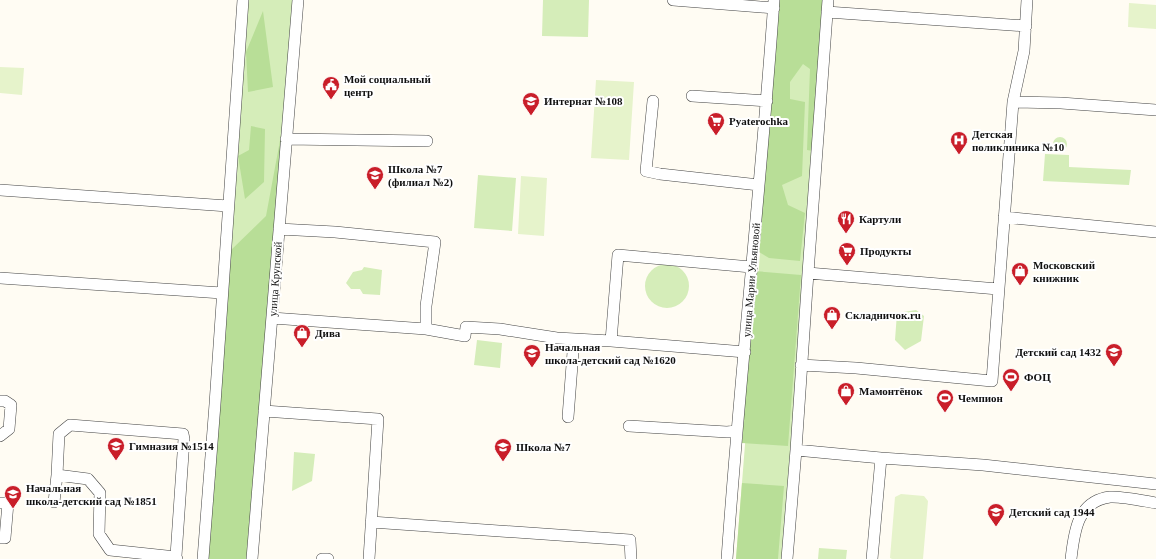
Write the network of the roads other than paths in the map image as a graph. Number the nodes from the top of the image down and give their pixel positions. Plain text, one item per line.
1 (243, 0) edge
2 (298, 0) edge
3 (673, 0) edge
4 (828, 0) edge
5 (1027, 0) edge
6 (774, 4) edge
7 (827, 12) junction
8 (1026, 26) junction
9 (692, 96) dead end
10 (653, 101) dead end
11 (767, 101) junction
12 (1012, 102) junction
13 (1156, 110) edge
14 (286, 139) junction
15 (427, 142) dead end
16 (759, 185) junction
17 (0, 190) edge
18 (228, 206) junction
19 (1004, 217) junction
20 (279, 229) junction
21 (1156, 232) edge
22 (751, 267) junction
23 (808, 273) junction
24 (0, 278) edge
25 (998, 289) junction
26 (222, 294) junction
27 (272, 318) junction
28 (426, 329) junction
29 (574, 339) junction
30 (611, 341) junction
31 (745, 352) junction
32 (801, 365) junction
33 (0, 401) edge
34 (264, 411) junction
35 (568, 417) dead end
36 (629, 426) dead end
37 (736, 431) junction
38 (0, 436) edge
39 (796, 450) junction
40 (881, 458) junction
41 (57, 475) junction
42 (1156, 484) edge
43 (54, 502) dead end
44 (0, 503) edge
45 (1156, 503) edge
46 (371, 522) junction
47 (0, 538) edge
48 (176, 558) edge
49 (203, 559) edge
50 (252, 559) edge
51 (322, 559) edge
52 (328, 559) edge
53 (368, 559) edge
54 (631, 559) edge
55 (727, 559) edge
56 (787, 559) edge
57 (872, 559) edge
58 (1071, 559) edge

1 - 18 street
2 - 14 street, улица Крупской
3 - 6 street
4 - 7 street
5 - 8 street
6 - 11 street, улица Марии Ульяновой
7 - 8 street
7 - 23 street
8 - 12 street
9 - 11 street
10 - 16 street
11 - 16 street, улица Марии Ульяновой
12 - 13 street
12 - 19 street
14 - 15 street
14 - 20 street, улица Крупской
16 - 22 street, улица Марии Ульяновой
17 - 18 street
18 - 26 street
19 - 21 street
19 - 25 street
20 - 27 street, улица Крупской
20 - 28 street
22 - 30 street
22 - 31 street, улица Марии Ульяновой
23 - 25 street
23 - 32 street
24 - 26 street
25 - 32 street
26 - 49 street
27 - 28 street
27 - 34 street, улица Крупской
28 - 29 street
29 - 30 street
29 - 35 street
30 - 31 street
31 - 37 street, улица Марии Ульяновой
32 - 39 street
33 - 38 street
34 - 46 street
34 - 50 street, улица Крупской
36 - 37 street
37 - 55 street, улица Марии Ульяновой
39 - 40 street
39 - 56 street
40 - 42 street
40 - 57 street
41 - 43 street
41 - 48 street
41 - 48 street
44 - 47 street
45 - 58 street
46 - 53 street
46 - 54 street
51 - 52 street

